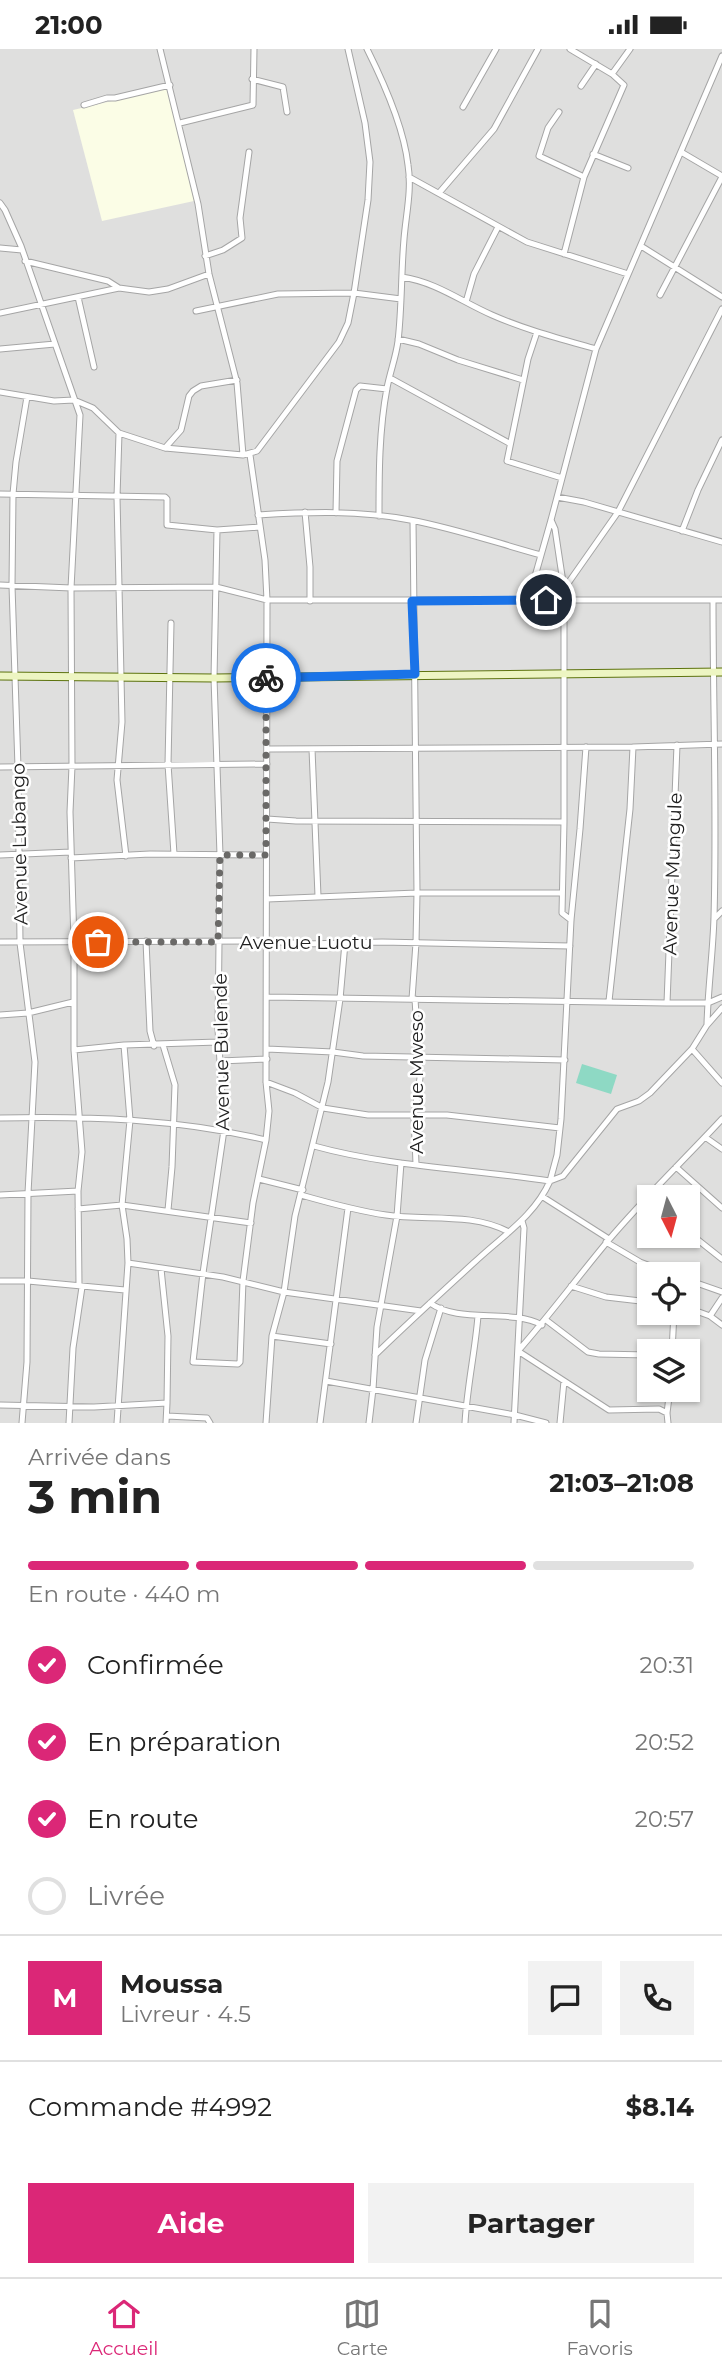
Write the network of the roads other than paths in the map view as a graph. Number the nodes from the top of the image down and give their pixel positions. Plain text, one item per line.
1 (160, 49) edge
2 (254, 49) edge
3 (348, 49) edge
4 (367, 49) edge
5 (496, 49) edge
6 (538, 49) edge
7 (570, 49) edge
8 (630, 49) edge
9 (722, 56) edge
10 (596, 64) junction
11 (612, 75) junction
12 (252, 79) junction
13 (170, 85) junction
14 (581, 86) dead end
15 (84, 105) dead end
16 (463, 107) dead end
17 (287, 112) dead end
18 (559, 112) dead end
19 (180, 123) junction
20 (249, 152) dead end
21 (681, 152) junction
22 (593, 154) junction
23 (628, 168) dead end
24 (409, 177) junction
25 (584, 177) junction
26 (722, 178) edge
27 (439, 193) junction
28 (0, 203) edge
29 (498, 227) junction
30 (641, 246) junction
31 (0, 248) edge
32 (22, 250) junction
33 (564, 254) junction
34 (205, 255) junction
35 (25, 261) junction
36 (676, 266) junction
37 (209, 274) junction
38 (628, 274) junction
39 (402, 277) junction
40 (119, 288) junction
41 (354, 293) junction
42 (660, 295) dead end
43 (78, 297) junction
44 (722, 297) edge
45 (401, 299) junction
46 (466, 302) junction
47 (40, 305) junction
48 (218, 306) junction
49 (722, 309) edge
50 (196, 311) dead end
51 (0, 313) edge
52 (537, 332) junction
53 (398, 339) junction
54 (55, 344) junction
55 (0, 349) edge
56 (596, 349) junction
57 (94, 367) dead end
58 (390, 378) junction
59 (237, 380) junction
60 (523, 380) junction
61 (387, 389) junction
62 (0, 392) edge
63 (27, 397) junction
64 (74, 400) junction
65 (119, 433) junction
66 (722, 440) edge
67 (509, 443) junction
68 (165, 448) junction
69 (246, 455) junction
70 (562, 478) junction
71 (0, 494) edge
72 (13, 495) junction
73 (76, 496) junction
74 (117, 498) junction
75 (556, 498) junction
76 (305, 512) junction
77 (618, 512) junction
78 (336, 513) junction
79 (258, 515) junction
80 (379, 516) junction
81 (413, 520) junction
82 (551, 520) junction
83 (260, 527) junction
84 (217, 530) junction
85 (682, 531) junction
86 (722, 543) edge
87 (541, 555) junction
88 (0, 585) edge
89 (12, 586) junction
90 (120, 586) junction
91 (216, 587) junction
92 (71, 588) junction
93 (564, 589) junction
94 (267, 600) junction
95 (564, 600) junction
96 (713, 600) junction
97 (722, 600) edge
98 (310, 601) junction
99 (412, 601) junction
100 (528, 601) junction
101 (172, 622) dead end
102 (713, 672) junction
103 (722, 672) edge
104 (415, 674) junction
105 (565, 674) junction
106 (16, 675) junction
107 (0, 676) edge
108 (71, 676) junction
109 (121, 676) junction
110 (169, 677) junction
111 (266, 677) junction
112 (214, 678) junction
113 (719, 744) edge
114 (677, 745) junction
115 (417, 747) junction
116 (564, 747) junction
117 (586, 747) junction
118 (634, 747) junction
119 (268, 749) junction
120 (312, 749) junction
121 (168, 764) junction
122 (218, 764) junction
123 (267, 764) junction
124 (118, 765) junction
125 (72, 766) junction
126 (0, 767) edge
127 (19, 767) junction
128 (719, 818) edge
129 (267, 819) junction
130 (316, 821) junction
131 (417, 822) junction
132 (564, 822) junction
133 (174, 854) junction
134 (0, 855) edge
135 (71, 855) junction
136 (220, 855) junction
137 (266, 855) junction
138 (20, 856) junction
139 (127, 856) junction
140 (417, 893) junction
141 (562, 893) junction
142 (318, 896) junction
143 (267, 899) junction
144 (722, 911) edge
145 (714, 919) junction
146 (571, 920) junction
147 (146, 941) junction
148 (267, 941) junction
149 (0, 942) edge
150 (74, 942) junction
151 (218, 942) junction
152 (20, 943) junction
153 (345, 943) junction
154 (416, 943) junction
155 (570, 946) junction
156 (268, 997) junction
157 (722, 997) edge
158 (340, 999) junction
159 (414, 999) junction
160 (568, 1000) junction
161 (73, 1002) junction
162 (609, 1002) junction
163 (667, 1003) junction
164 (708, 1003) junction
165 (722, 1008) edge
166 (28, 1013) junction
167 (0, 1015) edge
168 (707, 1025) junction
169 (218, 1042) junction
170 (124, 1045) junction
171 (163, 1045) junction
172 (154, 1046) junction
173 (74, 1049) junction
174 (267, 1049) junction
175 (692, 1049) junction
176 (333, 1052) junction
177 (418, 1058) junction
178 (267, 1059) junction
179 (565, 1060) junction
180 (220, 1061) junction
181 (267, 1082) junction
182 (722, 1083) edge
183 (323, 1108) junction
184 (414, 1116) junction
185 (32, 1117) junction
186 (0, 1118) edge
187 (79, 1118) junction
188 (722, 1119) edge
189 (130, 1120) junction
190 (175, 1125) junction
191 (560, 1128) junction
192 (224, 1130) junction
193 (705, 1137) junction
194 (266, 1140) junction
195 (314, 1146) junction
196 (722, 1149) edge
197 (401, 1163) junction
198 (416, 1164) junction
199 (676, 1167) junction
200 (259, 1179) junction
201 (550, 1181) junction
202 (658, 1185) edge
203 (78, 1191) junction
204 (27, 1193) junction
205 (302, 1193) junction
206 (0, 1195) edge
207 (543, 1197) junction
208 (122, 1205) junction
209 (637, 1207) edge
210 (348, 1208) junction
211 (722, 1208) edge
212 (78, 1209) junction
213 (168, 1210) junction
214 (397, 1216) junction
215 (213, 1218) junction
216 (522, 1221) junction
217 (251, 1223) junction
218 (509, 1231) junction
219 (608, 1241) junction
220 (700, 1242) edge
221 (722, 1259) edge
222 (640, 1262) edge
223 (128, 1263) junction
224 (162, 1269) junction
225 (203, 1273) junction
226 (0, 1281) edge
227 (28, 1281) junction
228 (243, 1281) junction
229 (700, 1284) edge
230 (80, 1286) junction
231 (571, 1286) junction
232 (125, 1290) junction
233 (284, 1291) junction
234 (722, 1292) edge
235 (722, 1298) edge
236 (337, 1299) junction
237 (637, 1301) edge
238 (381, 1303) junction
239 (430, 1303) junction
240 (441, 1308) junction
241 (421, 1311) junction
242 (700, 1313) edge
243 (478, 1315) junction
244 (519, 1317) junction
245 (710, 1317) junction
246 (544, 1322) junction
247 (722, 1325) edge
248 (272, 1336) junction
249 (331, 1344) junction
250 (518, 1351) junction
251 (375, 1355) junction
252 (637, 1355) edge
253 (326, 1381) junction
254 (565, 1381) junction
255 (373, 1389) junction
256 (420, 1398) junction
257 (668, 1402) edge
258 (167, 1403) junction
259 (0, 1405) edge
260 (23, 1405) junction
261 (71, 1405) junction
262 (117, 1406) junction
263 (465, 1406) junction
264 (667, 1413) junction
265 (515, 1415) junction
266 (167, 1419) edge
267 (22, 1423) edge
268 (69, 1423) edge
269 (117, 1423) edge
270 (210, 1423) edge
271 (265, 1423) edge
272 (320, 1423) edge
273 (369, 1423) edge
274 (416, 1423) edge
275 (465, 1423) edge
276 (514, 1423) edge
277 (546, 1423) edge
278 (561, 1423) edge
279 (668, 1423) edge

1 - 13 street
2 - 12 street
3 - 41 street
4 - 24 street
5 - 16 street
6 - 27 street
7 - 10 street
8 - 11 street
9 - 21 street
10 - 11 street
10 - 14 street
11 - 22 street
12 - 17 street
12 - 19 street
13 - 15 street
13 - 19 street
18 - 25 street
19 - 34 street
20 - 34 street
21 - 26 street
21 - 30 street
22 - 23 street
22 - 25 street
24 - 27 street
24 - 39 street
25 - 33 street
26 - 36 street
27 - 29 street
28 - 32 street
29 - 33 street
29 - 46 street
30 - 36 street
30 - 38 street
31 - 32 street
32 - 35 street
33 - 38 street
34 - 37 street
35 - 40 street
35 - 47 street
36 - 42 street
36 - 44 street
37 - 40 street
37 - 48 street
38 - 56 street
39 - 45 street
39 - 46 street
40 - 43 street
41 - 45 street
41 - 48 street
41 - 69 street
43 - 47 street
43 - 57 street
45 - 53 street
46 - 52 street
47 - 51 street
47 - 54 street
48 - 50 street
48 - 59 street
49 - 77 street
52 - 56 street
52 - 60 street
53 - 58 street
53 - 60 street
54 - 55 street
54 - 64 street
56 - 70 street
58 - 61 street
58 - 67 street
59 - 68 street
59 - 69 street
60 - 67 street
61 - 78 street
61 - 80 street
62 - 63 street
63 - 64 street
63 - 72 street, Avenue Lubango
64 - 65 street
64 - 73 street
65 - 68 street
65 - 74 street
66 - 85 street
67 - 70 street
68 - 69 street
69 - 79 street
70 - 75 street
71 - 72 street
72 - 73 street
72 - 89 street, Avenue Lubango
73 - 74 street
73 - 92 street
74 - 84 street
74 - 90 street
75 - 77 street
75 - 82 street
76 - 78 street
76 - 79 street
76 - 98 street
77 - 85 street
77 - 93 street
78 - 80 street
79 - 83 street
80 - 81 street
81 - 87 street
81 - 99 street, Avenue Mweso
82 - 87 street
82 - 93 street
83 - 84 street
83 - 94 street
84 - 91 street, Avenue Bulende
85 - 86 street
87 - 100 street
88 - 89 street
89 - 92 street
89 - 106 street, Avenue Lubango
90 - 91 street
90 - 92 street
90 - 109 street
91 - 94 street
91 - 112 street, Avenue Bulende
92 - 108 street
93 - 95 street
94 - 98 street
94 - 111 street
95 - 96 street
95 - 100 street
95 - 105 street
96 - 97 street
96 - 102 street
98 - 99 street
99 - 100 street
99 - 104 street, Avenue Mweso
101 - 110 street
102 - 103 street
102 - 105 street
102 - 113 street
104 - 105 street
104 - 111 street
104 - 115 street, Avenue Mweso
105 - 116 street
106 - 107 street
106 - 108 street
106 - 127 street, Avenue Lubango
108 - 109 street
108 - 125 street
109 - 110 street
109 - 124 street
110 - 112 street
110 - 121 street
111 - 112 street
111 - 119 street
112 - 122 street, Avenue Bulende
113 - 114 street
113 - 128 street
114 - 118 street
114 - 163 street, Avenue Mungule
115 - 116 street
115 - 120 street
115 - 131 street, Avenue Mweso
116 - 117 street
116 - 132 street
117 - 118 street
117 - 146 street
118 - 162 street
119 - 120 street
119 - 123 street
120 - 130 street
121 - 122 street
121 - 124 street
121 - 133 street
122 - 123 street
122 - 136 street, Avenue Bulende
123 - 129 street
124 - 125 street
124 - 139 street
125 - 127 street
125 - 135 street
126 - 127 street
127 - 138 street, Avenue Lubango
128 - 145 street
129 - 130 street
129 - 137 street
130 - 131 street
130 - 142 street
131 - 132 street
131 - 140 street, Avenue Mweso
132 - 141 street
133 - 136 street
133 - 139 street
134 - 138 street
135 - 138 street
135 - 139 street
135 - 150 street
136 - 137 street
136 - 151 street, Avenue Bulende
137 - 143 street
138 - 152 street, Avenue Lubango
140 - 141 street
140 - 142 street
140 - 154 street, Avenue Mweso
141 - 146 street
142 - 143 street
143 - 148 street
144 - 145 street
145 - 164 street
146 - 155 street
147 - 150 street, Avenue Luotu
147 - 151 street, Avenue Luotu
147 - 172 street
148 - 151 street, Avenue Luotu
148 - 153 street, Avenue Luotu
148 - 156 street
149 - 152 street, Avenue Luotu
150 - 152 street, Avenue Luotu
150 - 161 street
151 - 169 street, Avenue Bulende
152 - 166 street, Avenue Lubango
153 - 154 street, Avenue Luotu
153 - 158 street
154 - 155 street, Avenue Luotu
154 - 159 street, Avenue Mweso
155 - 160 street
156 - 158 street
156 - 174 street
157 - 164 street
158 - 159 street
158 - 176 street
159 - 160 street
159 - 177 street, Avenue Mweso
160 - 162 street
160 - 179 street
161 - 166 street
161 - 173 street
162 - 163 street
163 - 164 street
164 - 168 street
165 - 168 street
166 - 167 street
166 - 185 street, Avenue Lubango
168 - 175 street
169 - 171 street
169 - 180 street, Avenue Bulende
170 - 172 street
170 - 173 street
170 - 189 street
171 - 172 street
171 - 190 street
173 - 187 street
174 - 176 street
174 - 178 street
175 - 182 street
175 - 201 street
176 - 177 street
176 - 183 street
177 - 179 street
177 - 184 street, Avenue Mweso
178 - 180 street
178 - 181 street
179 - 191 street
180 - 192 street, Avenue Bulende
181 - 183 street
181 - 194 street
183 - 184 street
183 - 195 street
184 - 191 street
184 - 198 street, Avenue Mweso
185 - 186 street
185 - 187 street
185 - 204 street, Avenue Lubango
187 - 189 street
187 - 203 street
188 - 193 street
189 - 190 street
189 - 208 street
190 - 192 street
190 - 213 street
191 - 201 street
192 - 194 street
192 - 215 street, Avenue Bulende
193 - 196 street
193 - 199 street
194 - 200 street
195 - 197 street
195 - 205 street
197 - 198 street
197 - 214 street
198 - 201 street
199 - 202 street
199 - 211 street
200 - 205 street
200 - 217 street
201 - 207 street
203 - 204 street
203 - 212 street
204 - 206 street
204 - 227 street, Avenue Lubango
205 - 210 street
205 - 233 street
207 - 216 street
207 - 219 street
208 - 212 street
208 - 213 street
208 - 223 street
209 - 219 street
210 - 214 street
210 - 236 street
212 - 230 street
213 - 215 street
214 - 218 street
214 - 238 street
215 - 217 street
215 - 225 street, Avenue Bulende
216 - 218 street
216 - 244 street
217 - 228 street
218 - 239 street
219 - 222 street
219 - 231 street
220 - 221 street
223 - 224 street
223 - 232 street
224 - 225 street
224 - 258 street
225 - 228 street
225 - 228 street, Avenue Bulende
226 - 227 street
227 - 230 street
227 - 260 street, Avenue Lubango
228 - 233 street
229 - 234 street
230 - 232 street
230 - 261 street
231 - 237 street
231 - 246 street
232 - 262 street
233 - 236 street
233 - 248 street
235 - 245 street
236 - 238 street
236 - 249 street
238 - 241 street
238 - 251 street
239 - 240 street
239 - 241 street
240 - 243 street
240 - 256 street
241 - 251 street
242 - 245 street
243 - 244 street
243 - 263 street
244 - 246 street
244 - 250 street
245 - 247 street
246 - 250 street
246 - 252 street
248 - 249 street
248 - 271 street
249 - 253 street
250 - 254 street
250 - 265 street
251 - 255 street
253 - 255 street
253 - 272 street
254 - 264 street
254 - 278 street
255 - 256 street
255 - 273 street
256 - 263 street
256 - 274 street
257 - 264 street
258 - 262 street
258 - 266 street
259 - 260 street
260 - 261 street
260 - 267 street, Avenue Lubango
261 - 262 street
261 - 268 street
262 - 269 street
263 - 265 street
263 - 275 street
264 - 279 street
265 - 276 street
265 - 277 street
266 - 270 street

